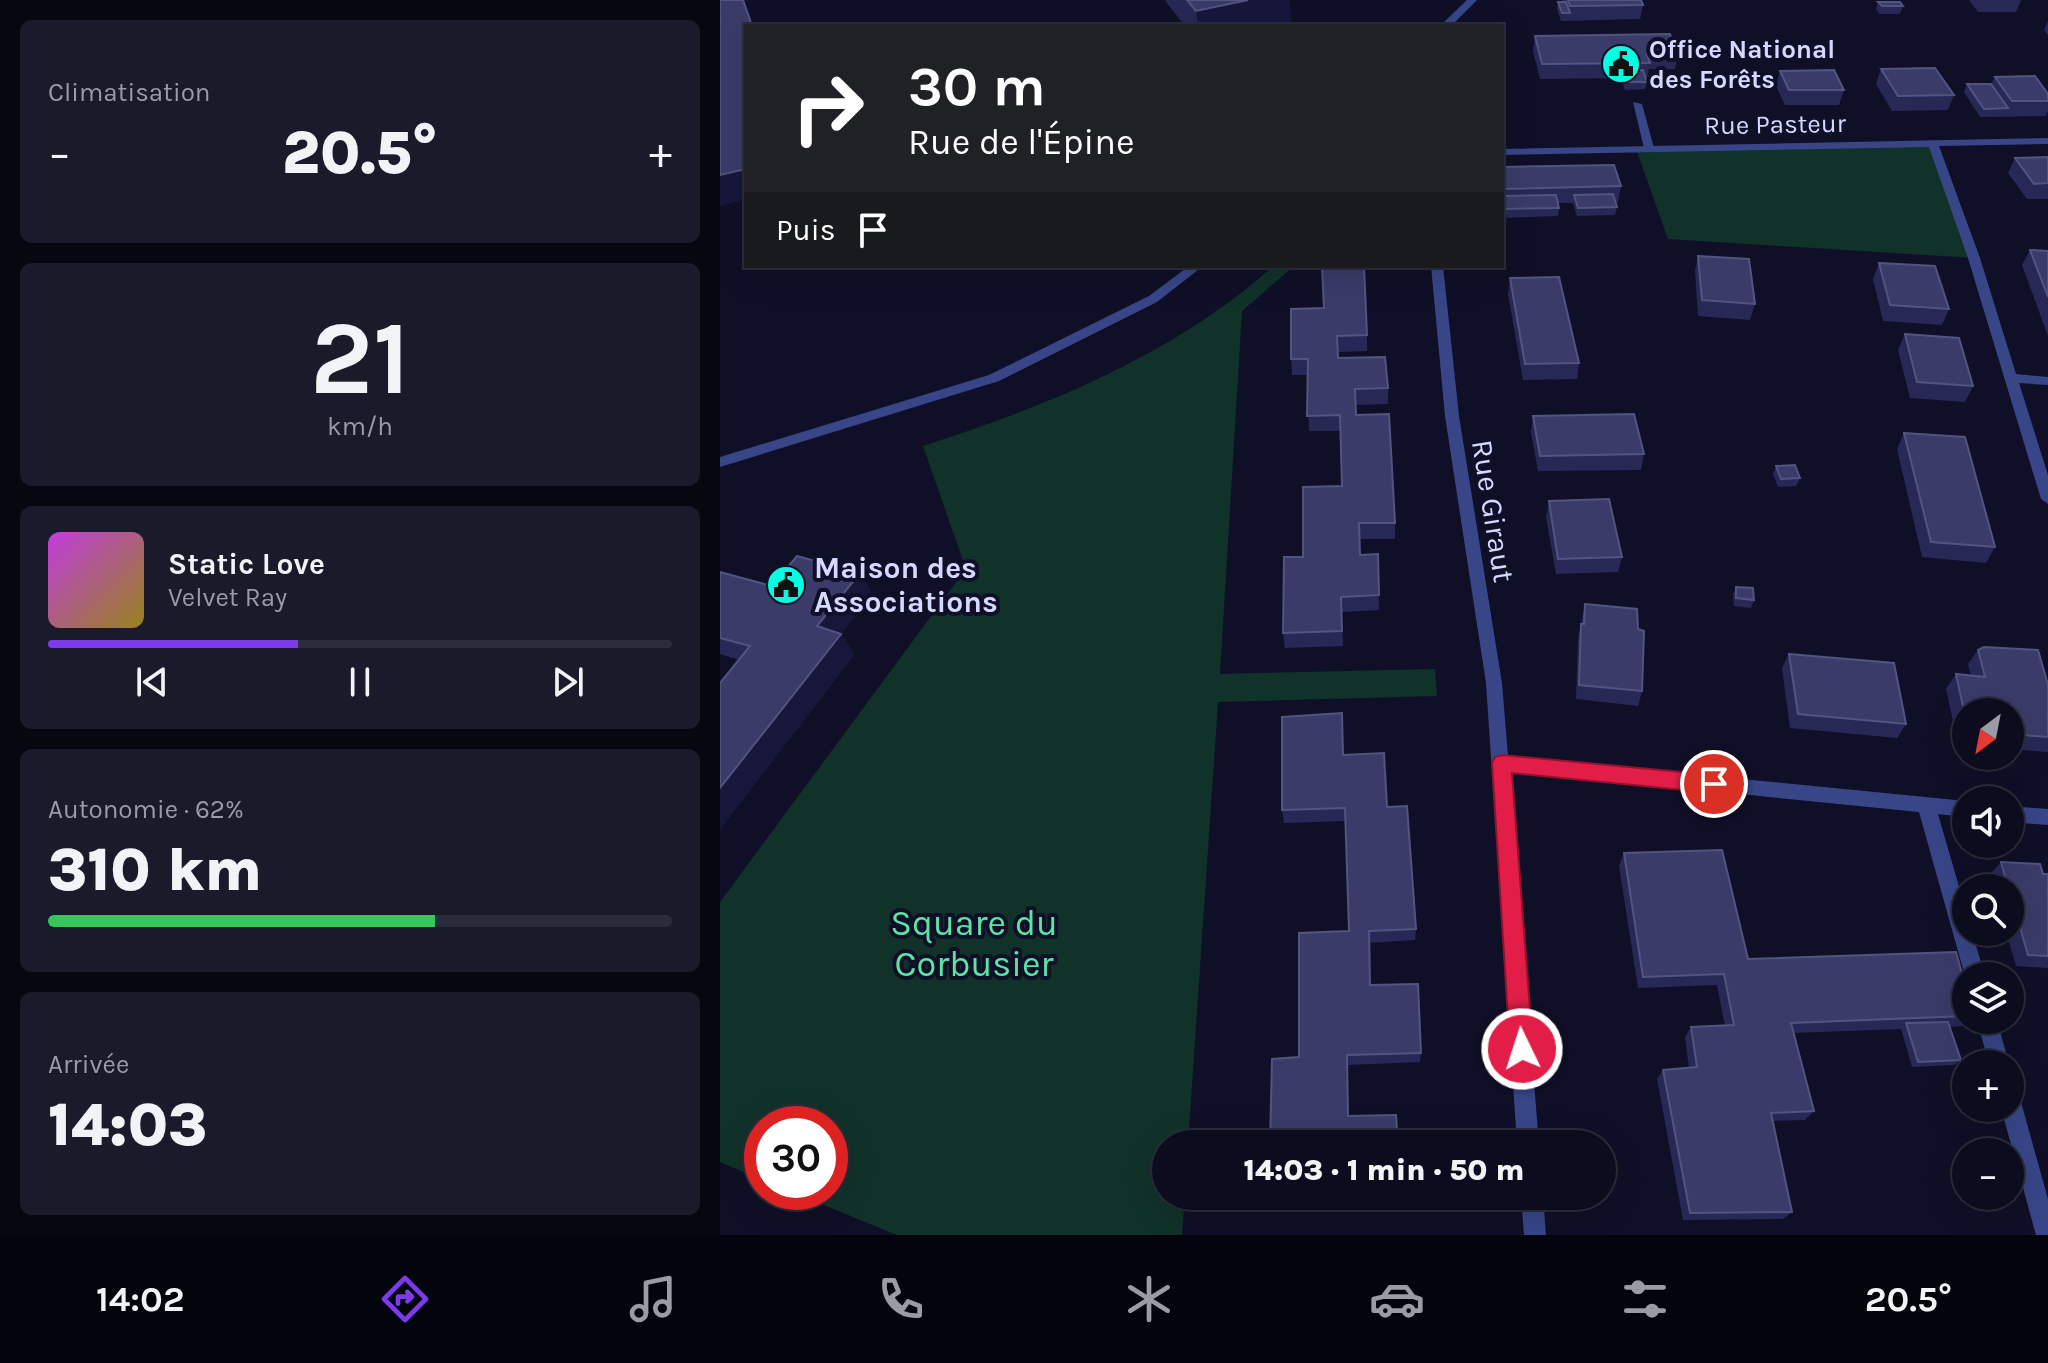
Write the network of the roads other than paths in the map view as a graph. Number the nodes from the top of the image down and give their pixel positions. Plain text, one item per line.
1 (1472, 0) edge
2 (1447, 24) edge
3 (1637, 104) dead end
4 (2048, 141) edge
5 (1933, 144) junction
6 (1649, 148) junction
7 (1504, 152) edge
8 (1194, 268) edge
9 (1437, 268) edge
10 (2010, 378) junction
11 (2048, 381) edge
12 (720, 462) edge
13 (2048, 499) edge
14 (1502, 763) junction
15 (1926, 805) junction
16 (1952, 808) edge
17 (2024, 815) edge
18 (2048, 817) edge
19 (1971, 962) edge
20 (2016, 1122) edge
21 (1527, 1130) edge
22 (1533, 1210) edge
23 (1535, 1235) edge
24 (2047, 1235) edge

1 - 2 street
3 - 6 street
4 - 5 street, Rue Pasteur
5 - 6 street, Rue Pasteur
5 - 10 street
6 - 7 street, Rue Pasteur
8 - 12 street
9 - 14 street, Rue Giraut
10 - 11 street
10 - 13 street
14 - 15 street
14 - 21 street, Rue Giraut
15 - 16 street
15 - 19 street
17 - 18 street
20 - 24 street
22 - 23 street

